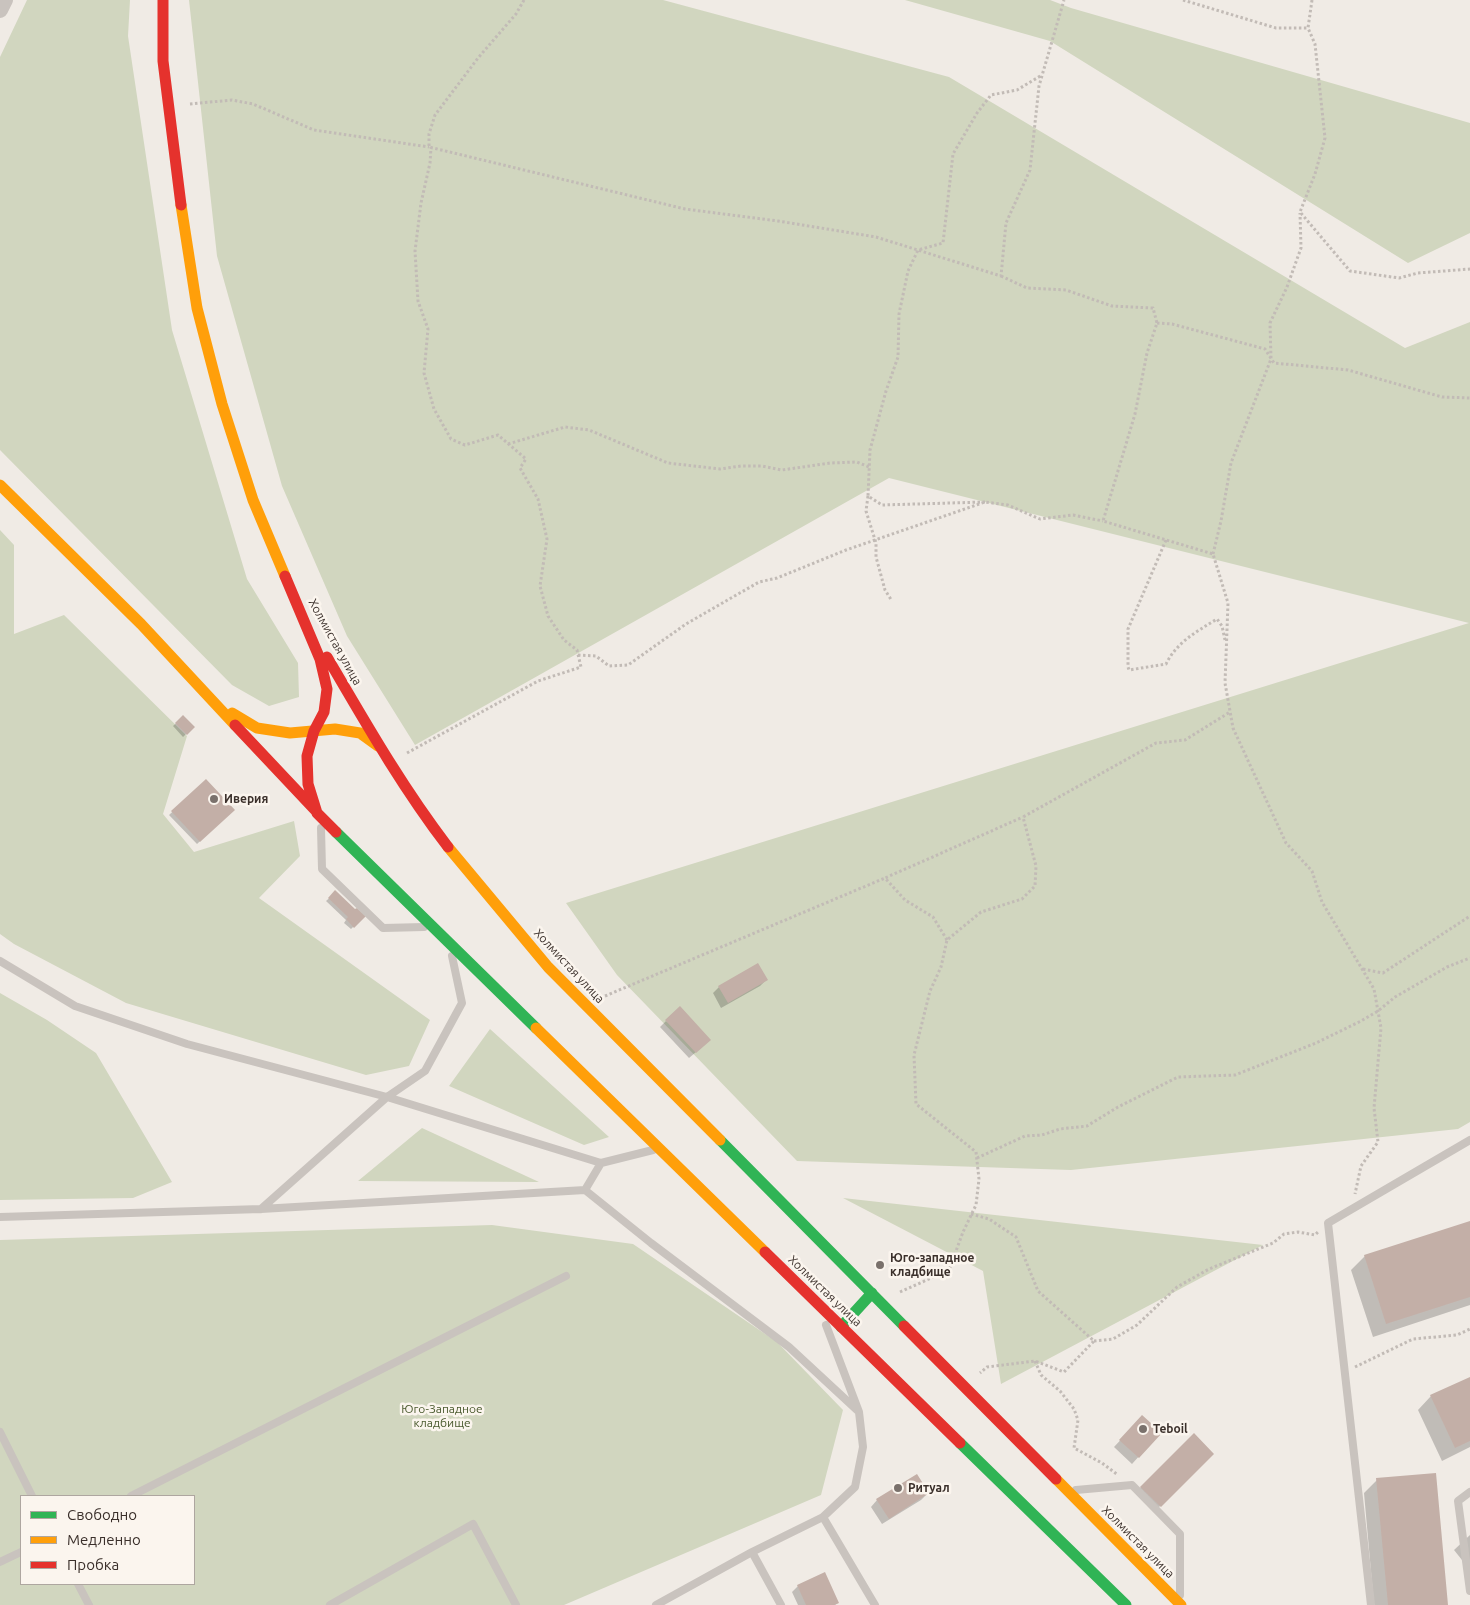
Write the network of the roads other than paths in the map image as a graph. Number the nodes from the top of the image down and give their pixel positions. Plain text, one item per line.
1 (5, 0) edge
2 (163, 0) edge
3 (0, 10) edge
4 (0, 485) edge
5 (296, 601) junction
6 (200, 688) junction
7 (314, 731) junction
8 (378, 746) junction
9 (319, 815) junction
10 (433, 926) junction
11 (449, 942) junction
12 (0, 961) edge
13 (387, 1097) junction
14 (1470, 1140) edge
15 (660, 1149) junction
16 (601, 1163) junction
17 (585, 1190) junction
18 (261, 1209) junction
19 (0, 1217) edge
20 (566, 1276) dead end
21 (876, 1297) junction
22 (818, 1304) junction
23 (841, 1326) junction
24 (859, 1412) junction
25 (0, 1432) edge
26 (1068, 1491) junction
27 (1470, 1492) edge
28 (32, 1495) edge
29 (133, 1495) edge
30 (823, 1517) junction
31 (20, 1552) edge
32 (752, 1552) junction
33 (0, 1562) edge
34 (79, 1585) edge
35 (1470, 1591) edge
36 (89, 1605) edge
37 (330, 1605) edge
38 (516, 1605) edge
39 (656, 1605) edge
40 (781, 1605) edge
41 (875, 1605) edge
42 (1126, 1605) edge
43 (1181, 1605) edge
44 (1371, 1605) edge

1 - 3 street
2 - 5 main road
4 - 6 main road
5 - 7 main road, Холмистая улица
5 - 8 main road, Холмистая улица
6 - 7 main road
6 - 9 main road
7 - 8 main road
7 - 9 main road, Холмистая улица
8 - 21 main road, Холмистая улица
9 - 10 main road, Холмистая улица
9 - 10 lane
10 - 11 main road, Холмистая улица
11 - 13 lane
11 - 15 main road, Холмистая улица
12 - 13 lane
13 - 16 lane
13 - 18 lane
14 - 44 lane
15 - 16 lane
15 - 22 main road, Холмистая улица
16 - 17 lane
17 - 18 lane
17 - 24 lane
18 - 19 lane
20 - 29 lane
21 - 23 main road
21 - 26 main road, Холмистая улица
22 - 23 main road, Холмистая улица
22 - 24 lane
23 - 42 main road, Холмистая улица
24 - 30 lane
25 - 28 lane
26 - 43 main road, Холмистая улица
26 - 43 lane
27 - 35 lane
30 - 32 lane
30 - 41 lane
31 - 33 lane
32 - 39 lane
32 - 40 lane
34 - 36 lane
37 - 38 lane

